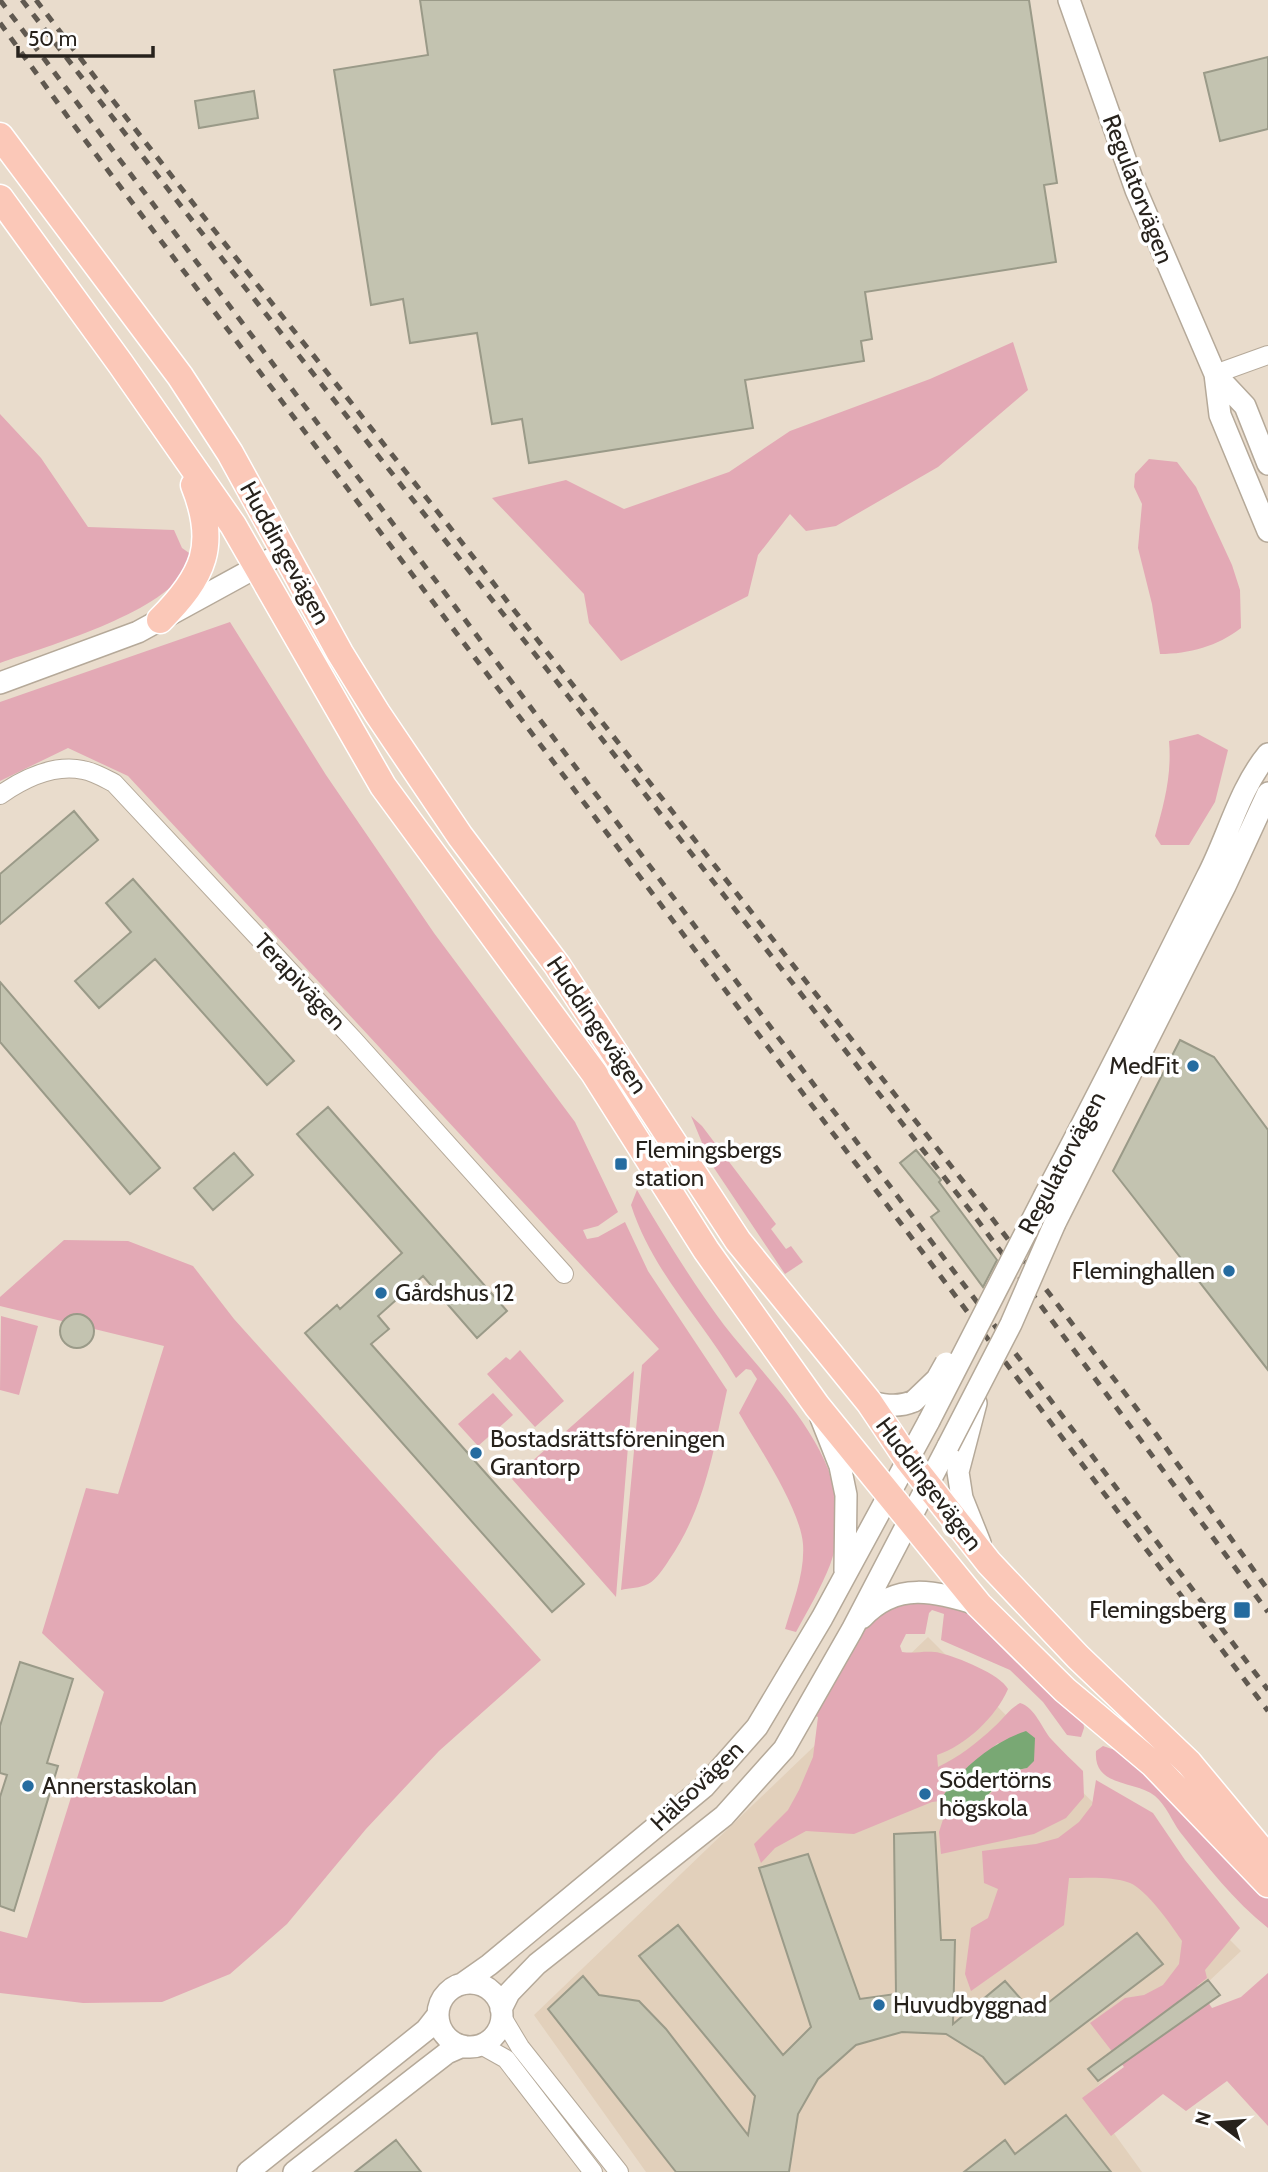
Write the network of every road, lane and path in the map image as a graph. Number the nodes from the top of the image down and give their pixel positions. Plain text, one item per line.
1 (1069, 0) edge
2 (0, 136) edge
3 (0, 198) edge
4 (1268, 355) edge
5 (1215, 374) junction
6 (176, 445) junction
7 (1268, 464) edge
8 (1268, 531) edge
9 (286, 551) junction
10 (257, 567) junction
11 (160, 620) junction
12 (0, 683) edge
13 (1268, 754) edge
14 (1268, 793) edge
15 (0, 795) edge
16 (1217, 879) junction
17 (1045, 1195) junction
18 (564, 1274) dead end
19 (869, 1402) junction
20 (817, 1406) junction
21 (954, 1453) junction
22 (908, 1460) junction
23 (928, 1485) junction
24 (888, 1496) junction
25 (909, 1520) junction
26 (989, 1563) junction
27 (844, 1577) junction
28 (979, 1605) junction
29 (852, 1630) junction
30 (1268, 1858) edge
31 (1268, 1884) edge
32 (462, 1984) junction
33 (501, 2013) junction
34 (438, 2016) junction
35 (472, 2045) junction
36 (248, 2172) edge
37 (294, 2172) edge
38 (593, 2172) edge
39 (619, 2172) edge

1 - 5 street, Regulatorvägen
2 - 9 main road, Huddingevägen
3 - 6 main road, Huddingevägen
4 - 5 street
5 - 7 street, Regulatorvägen
5 - 8 street, Regulatorvägen
6 - 10 main road, Huddingevägen
6 - 11 main road
9 - 10 street
9 - 19 main road, Huddingevägen
10 - 11 street
10 - 20 main road, Huddingevägen
11 - 12 street
13 - 16 street, Regulatorvägen
14 - 16 street, Regulatorvägen
15 - 18 street, Terapivägen
16 - 17 street, Regulatorvägen
16 - 21 street, Regulatorvägen, bridge
17 - 19 street, bridge
17 - 22 street, Regulatorvägen, bridge
19 - 22 main road, Huddingevägen
20 - 24 main road, Huddingevägen
20 - 27 street
21 - 23 street, Regulatorvägen
21 - 26 street
22 - 23 main road, Huddingevägen
22 - 24 street, Regulatorvägen
23 - 25 street, Regulatorvägen
23 - 26 main road, Huddingevägen
24 - 25 main road, Huddingevägen
24 - 27 street, Hälsovägen
25 - 28 main road, Huddingevägen
25 - 29 street, Hälsovägen
26 - 30 main road, Huddingevägen
27 - 32 street, Hälsovägen
28 - 29 street
28 - 31 main road, Huddingevägen
29 - 33 street, Hälsovägen
32 - 33 street
32 - 34 street
33 - 35 street
33 - 39 street
34 - 35 street
34 - 36 street
35 - 37 street
35 - 38 street

